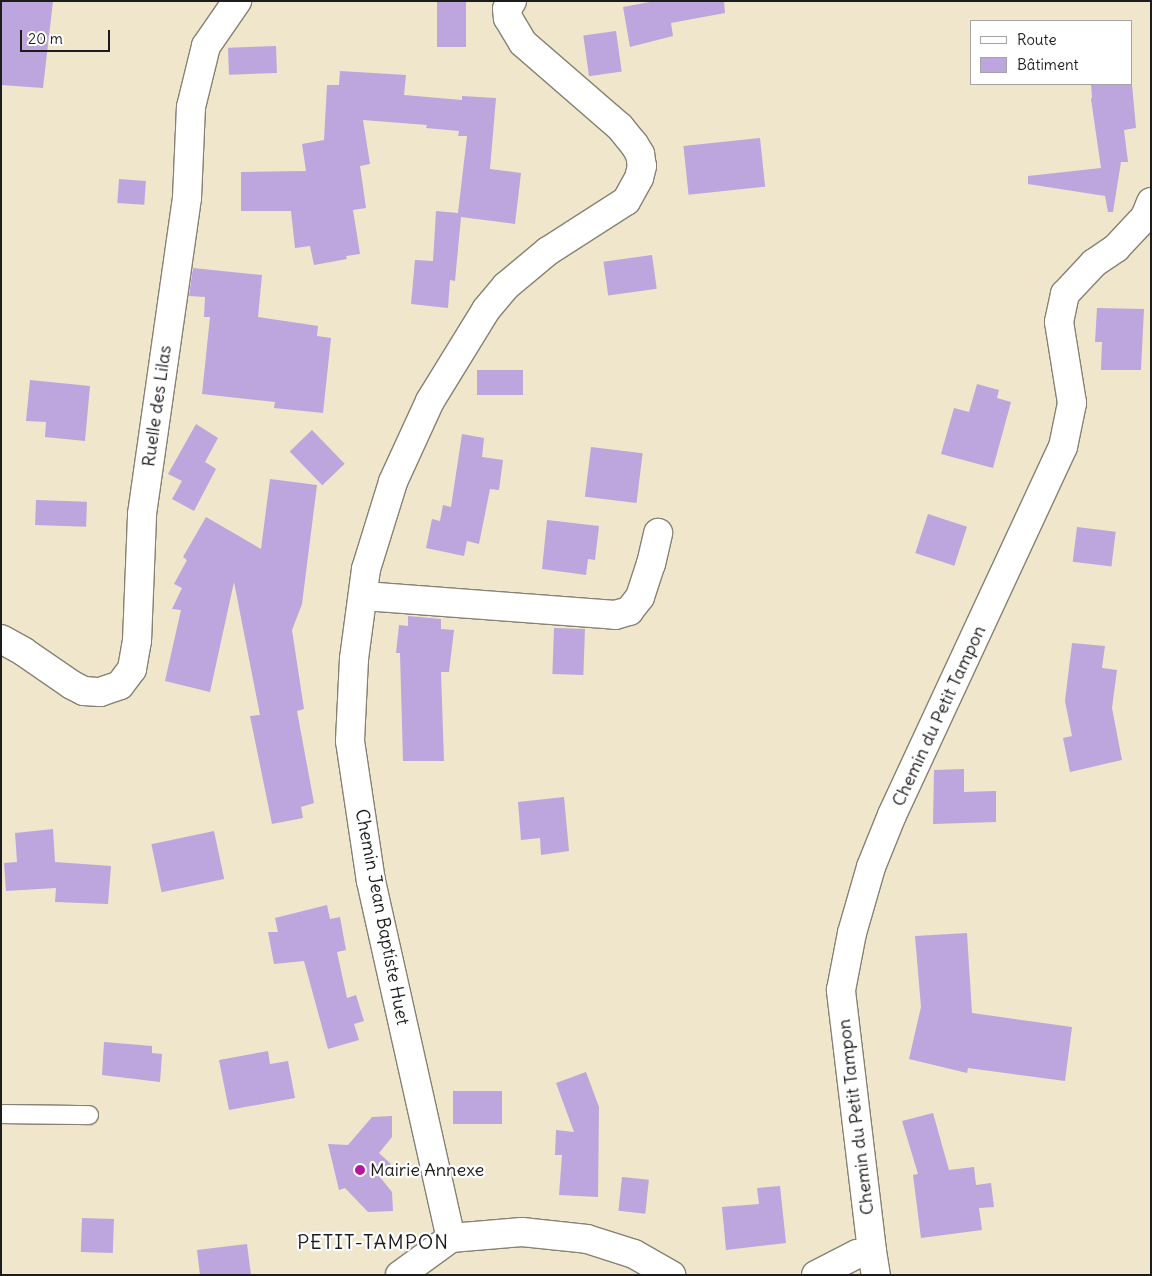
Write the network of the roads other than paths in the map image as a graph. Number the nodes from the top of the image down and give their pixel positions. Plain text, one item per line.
1 (237, 1) edge
2 (512, 1) edge
3 (1151, 202) edge
4 (658, 533) dead end
5 (364, 596) junction
6 (1, 639) edge
7 (1, 1114) edge
8 (89, 1115) dead end
9 (451, 1238) junction
10 (874, 1263) edge
11 (400, 1275) edge
12 (671, 1275) edge
13 (816, 1275) edge

1 - 6 street, Ruelle des Lilas
2 - 5 street, Chemin Jean Baptiste Huet
3 - 10 street, Chemin du Petit Tampon
4 - 5 street
5 - 9 street, Chemin Jean Baptiste Huet
7 - 8 lane
9 - 11 street
9 - 12 street
10 - 13 street

